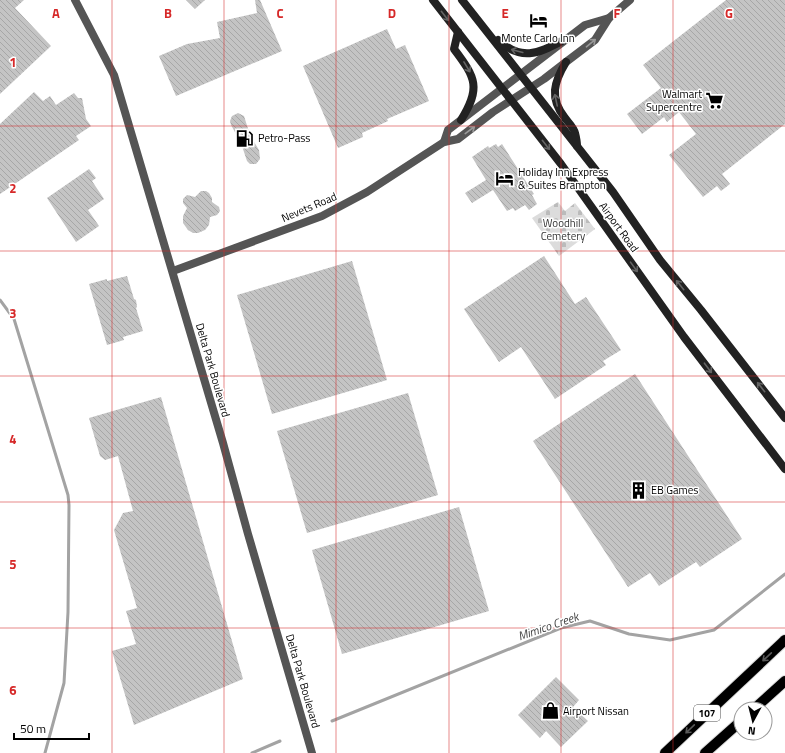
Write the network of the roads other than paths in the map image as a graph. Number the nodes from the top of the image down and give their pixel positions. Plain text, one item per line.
1 (75, 0) edge
2 (433, 0) edge
3 (462, 0) edge
4 (630, 0) edge
5 (609, 18) junction
6 (484, 28) junction
7 (458, 32) junction
8 (566, 39) junction
9 (566, 62) junction
10 (520, 74) junction
11 (502, 88) junction
12 (531, 88) junction
13 (511, 100) junction
14 (461, 120) junction
15 (444, 142) junction
16 (577, 147) junction
17 (173, 271) junction
18 (785, 418) edge
19 (785, 469) edge
20 (785, 640) edge
21 (785, 681) edge
22 (763, 701) edge
23 (733, 728) edge
24 (312, 753) edge
25 (665, 753) edge
26 (705, 753) edge

1 - 17 street, Delta Park Boulevard
2 -> 7 main road, Airport Road
3 - 6 main road, Airport Road
4 - 5 street
5 - 8 street, Nevets Road
9 -> 5 street, Nevets Road
8 -> 6 main road
6 - 10 main road, Airport Road
7 - 11 main road, Airport Road
7 -> 14 main road
8 - 10 street, Nevets Road
9 - 12 street, Nevets Road
16 -> 9 main road
10 - 11 street, Nevets Road
10 - 12 main road, Airport Road
11 - 13 main road, Airport Road
11 - 14 street, Nevets Road
12 - 13 street, Nevets Road
12 - 16 main road, Airport Road
15 -> 13 street, Nevets Road
13 -> 19 main road, Airport Road
14 - 15 street, Nevets Road
15 - 17 street, Nevets Road
18 -> 16 main road, Airport Road
17 - 24 street, Delta Park Boulevard
20 -> 25 main road, 107
21 - 22 main road
23 - 26 main road, 107

